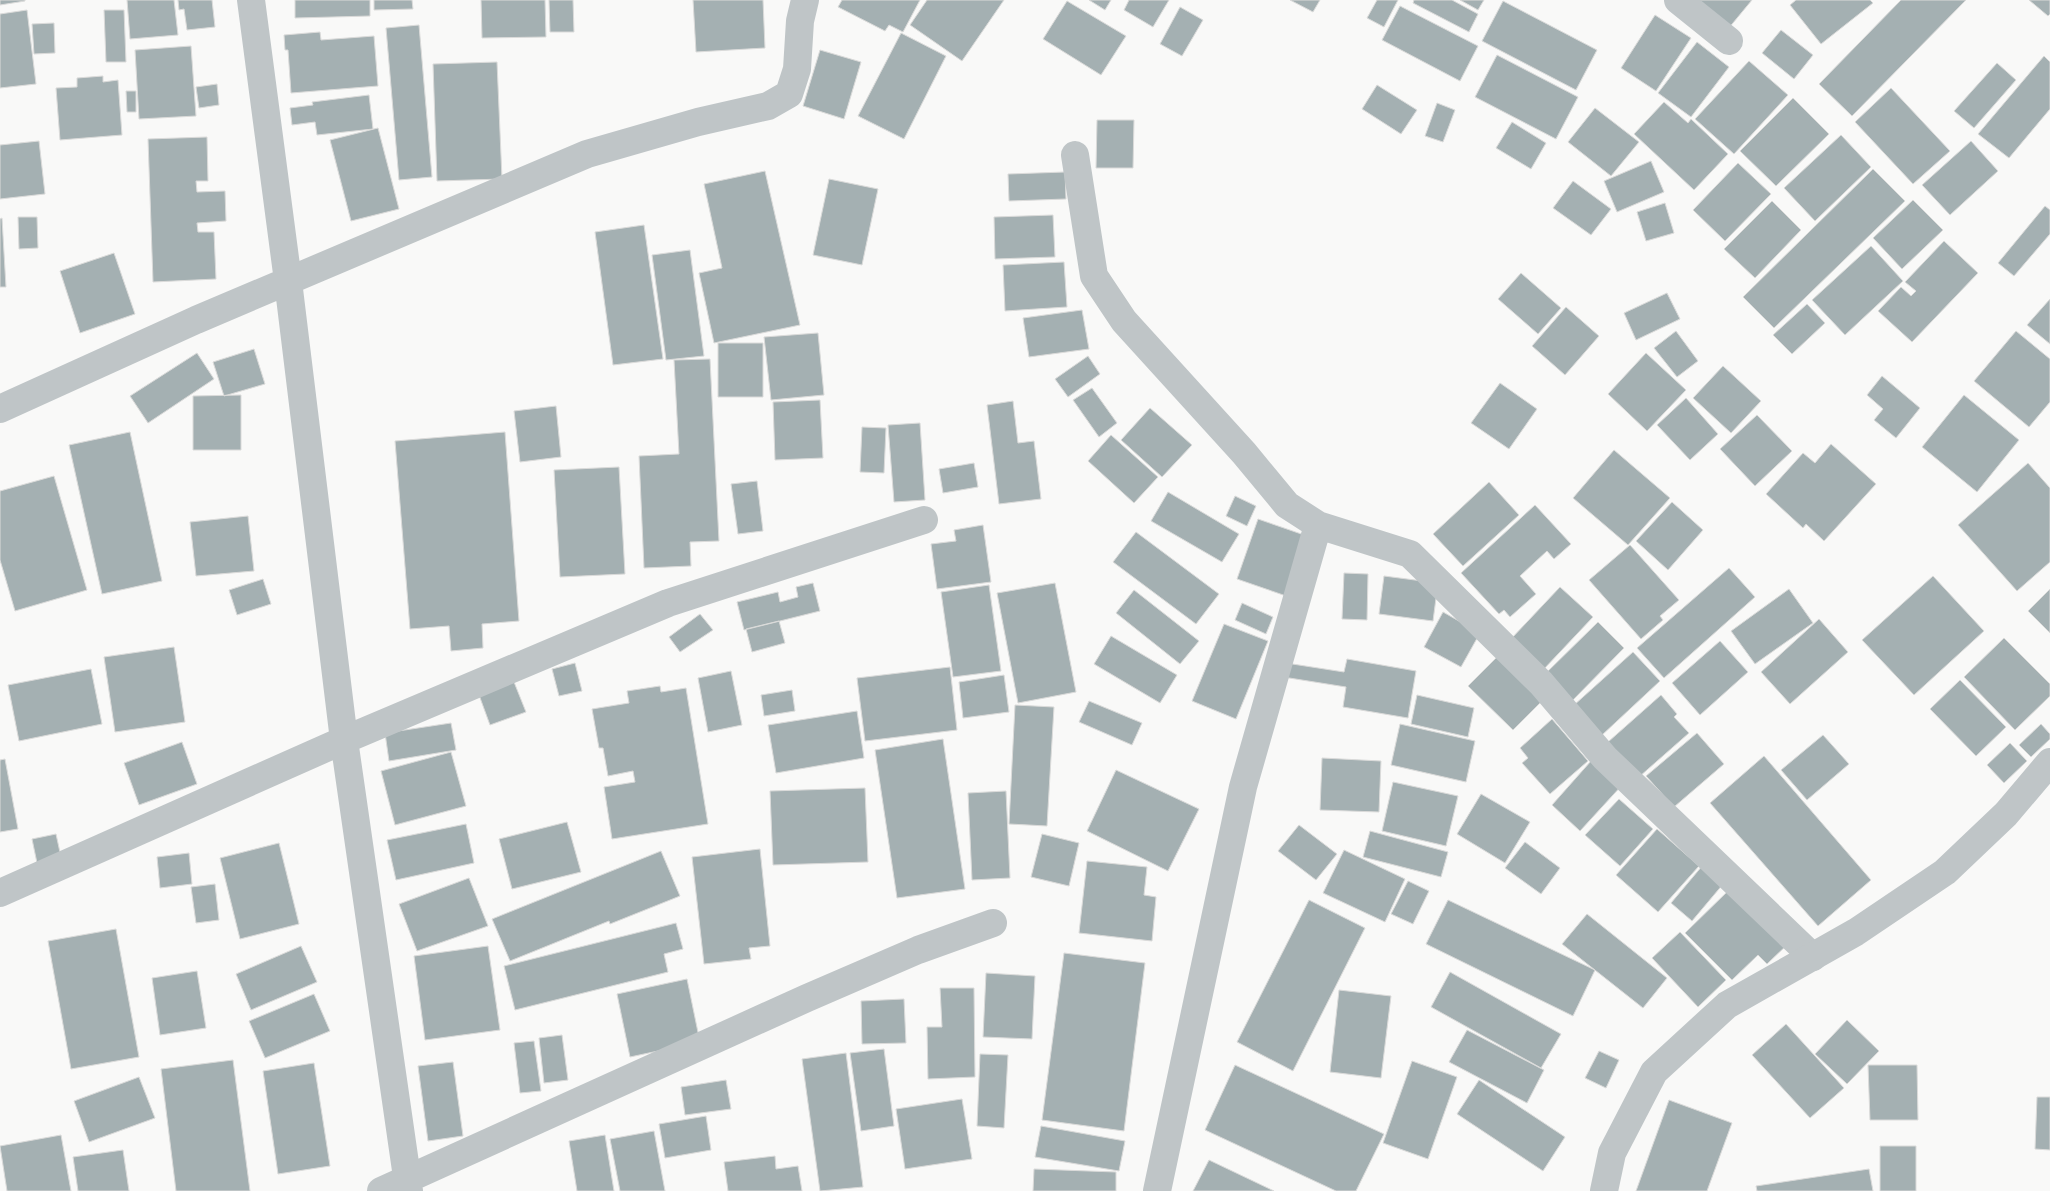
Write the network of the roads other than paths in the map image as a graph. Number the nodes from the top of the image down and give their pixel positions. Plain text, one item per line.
1 (251, 0) edge
2 (805, 0) edge
3 (1678, 0) edge
4 (1729, 41) dead end
5 (1075, 155) dead end
6 (288, 281) junction
7 (0, 409) edge
8 (924, 520) dead end
9 (1318, 525) junction
10 (344, 740) junction
11 (2050, 762) edge
12 (0, 893) edge
13 (993, 922) dead end
14 (1813, 957) junction
15 (409, 1185) edge
16 (381, 1191) edge
17 (1157, 1191) edge
18 (1604, 1191) edge

1 - 6 street
2 - 6 street
3 - 4 street
5 - 9 street
6 - 7 street
6 - 10 street
8 - 10 street
9 - 14 street
9 - 17 street
10 - 12 street
10 - 15 street
11 - 14 street
13 - 15 street
14 - 18 street
15 - 16 street

